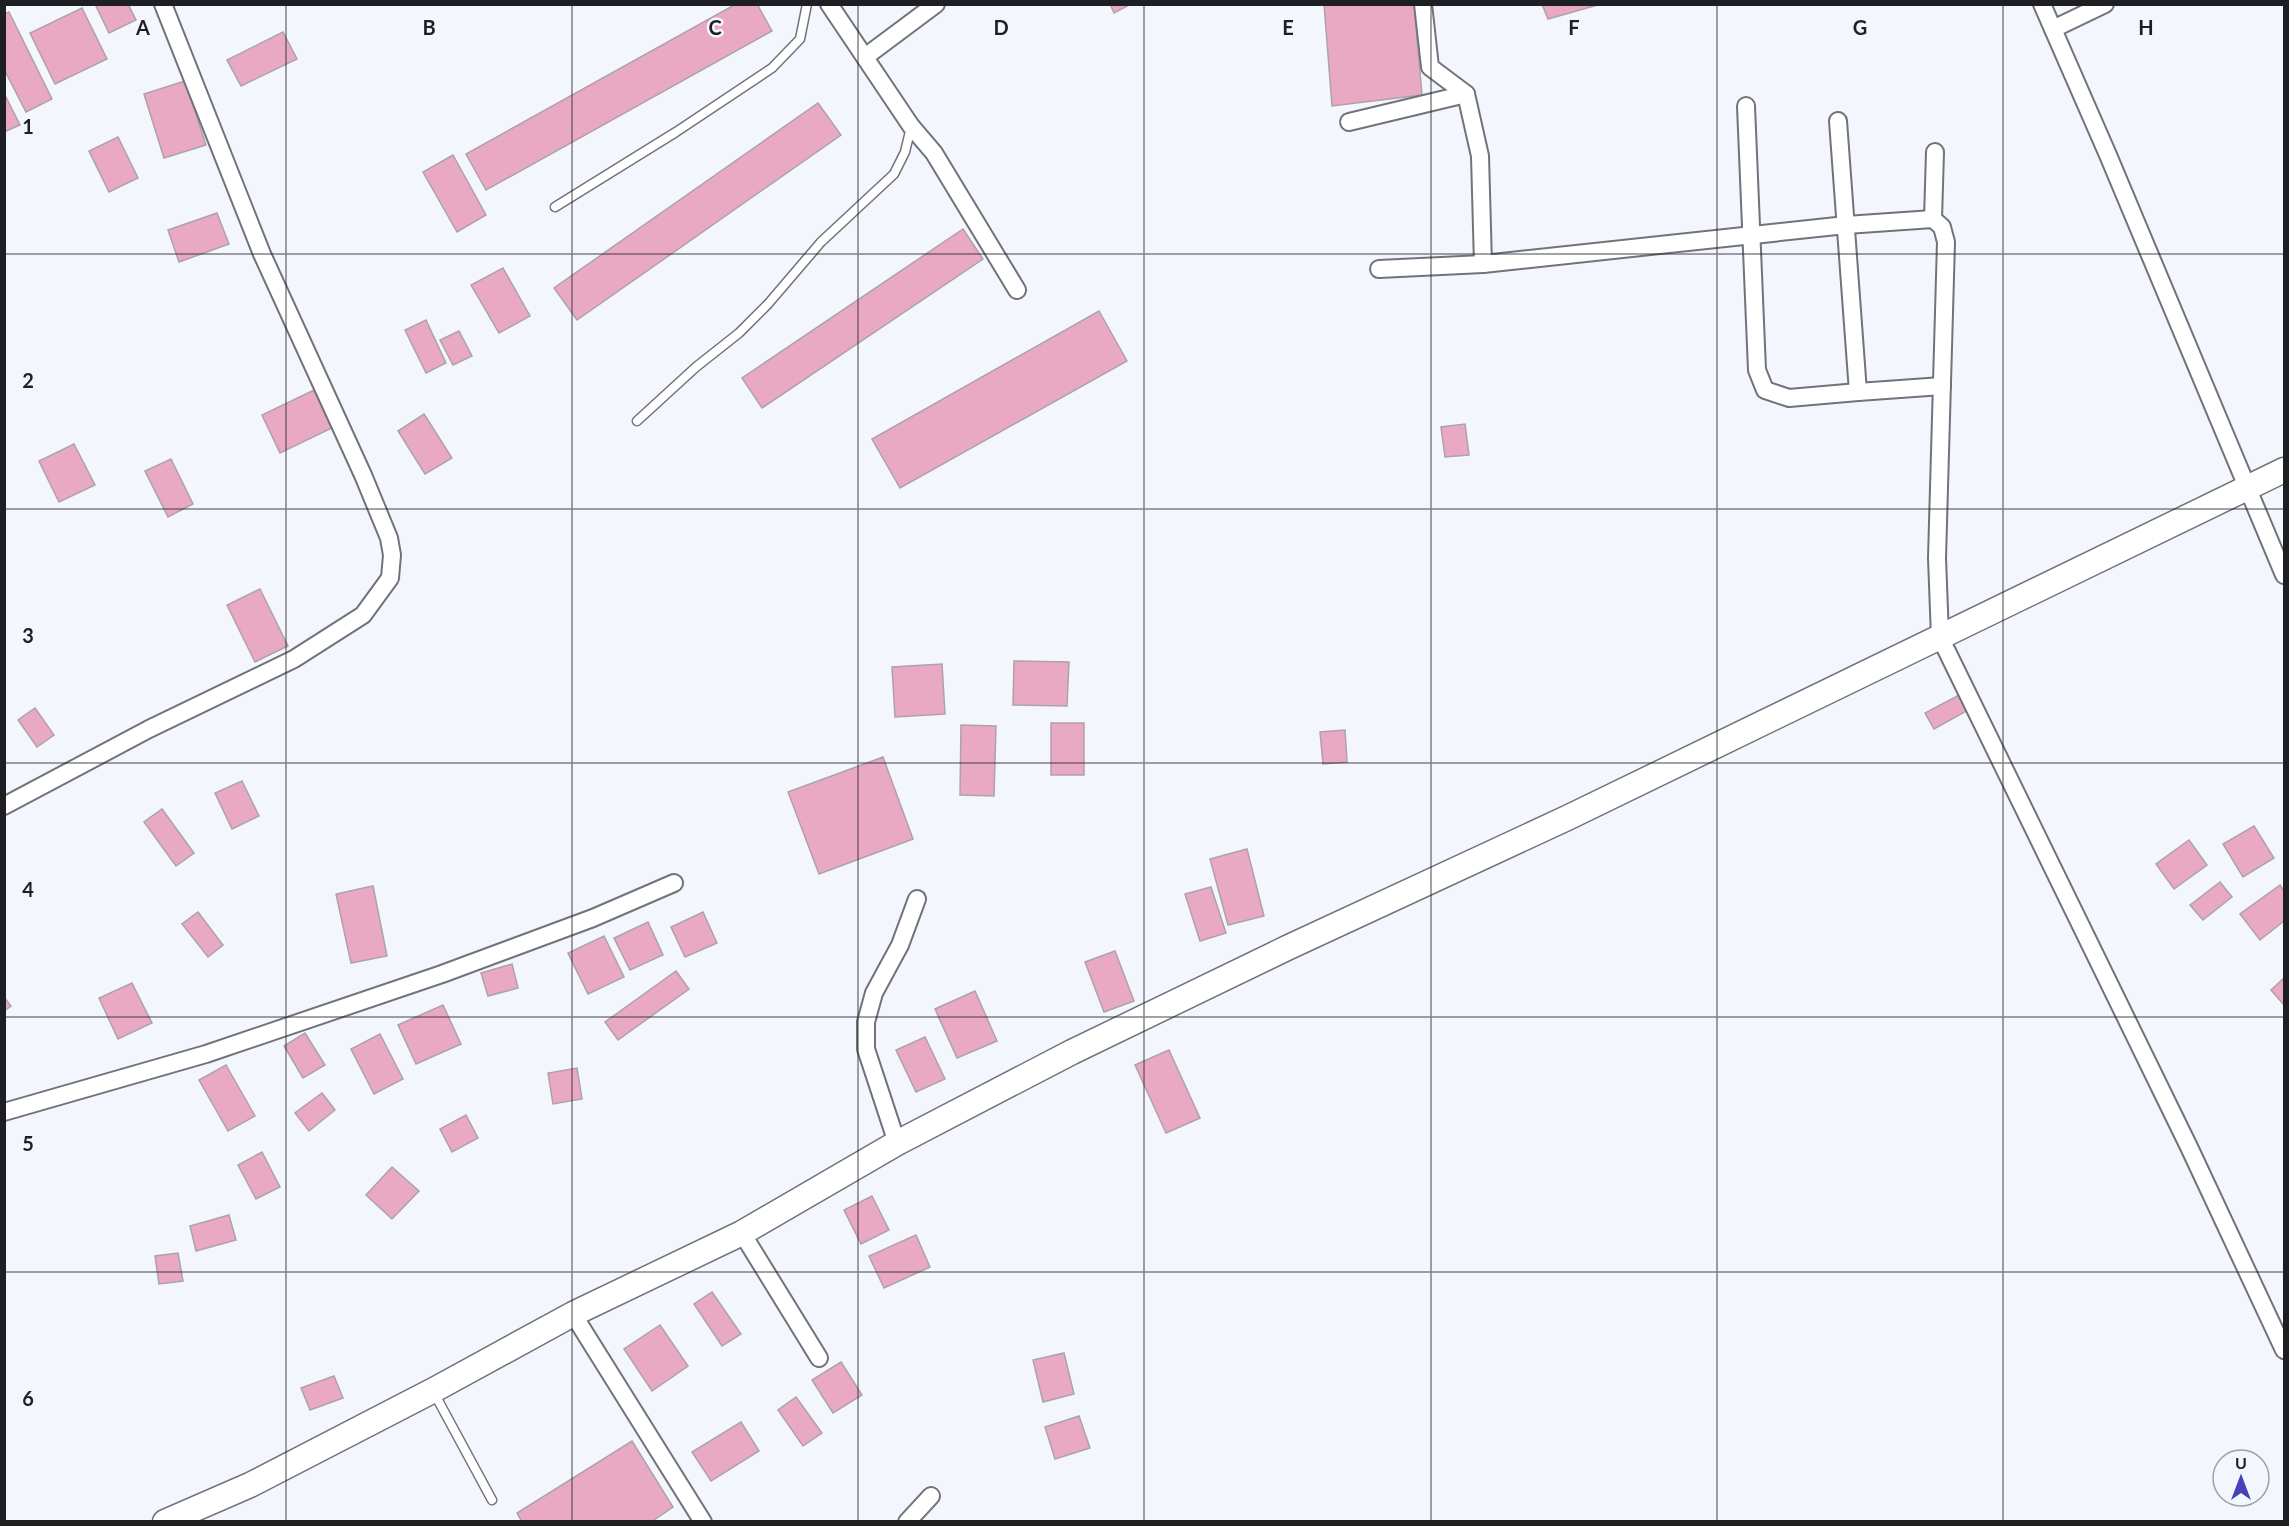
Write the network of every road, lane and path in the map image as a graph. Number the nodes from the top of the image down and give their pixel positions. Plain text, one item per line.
1 (163, 4) edge
2 (807, 4) edge
3 (829, 4) edge
4 (936, 4) edge
5 (1423, 4) edge
6 (2042, 4) edge
7 (2105, 4) edge
8 (2053, 29) junction
9 (865, 57) junction
10 (1466, 94) junction
11 (1746, 106) dead end
12 (1838, 121) dead end
13 (1349, 122) dead end
14 (911, 126) junction
15 (1935, 152) dead end
16 (555, 207) dead end
17 (1933, 219) junction
18 (1846, 225) junction
19 (1753, 237) junction
20 (1483, 264) junction
21 (1378, 269) dead end
22 (1017, 290) dead end
23 (1942, 386) junction
24 (1858, 392) junction
25 (637, 421) dead end
26 (2284, 470) edge
27 (2248, 488) junction
28 (2284, 574) edge
29 (1940, 638) junction
30 (4, 806) edge
31 (674, 883) dead end
32 (917, 899) dead end
33 (4, 1112) edge
34 (897, 1143) junction
35 (742, 1233) junction
36 (573, 1314) junction
37 (2284, 1350) edge
38 (819, 1358) dead end
39 (432, 1391) junction
40 (931, 1497) dead end
41 (492, 1500) dead end
42 (165, 1521) edge
43 (703, 1521) edge
44 (907, 1521) edge

1 - 30 street
2 - 16 lane
3 - 9 street
4 - 9 street
5 - 10 street
6 - 8 street
7 - 8 street
8 - 27 street
9 - 14 street
10 - 13 street
10 - 20 street
11 - 19 street
12 - 18 street
14 - 22 street
14 - 25 lane
15 - 17 street
17 - 18 street
17 - 23 street
18 - 19 street
18 - 24 street
19 - 20 street
19 - 24 street
20 - 21 street
23 - 24 street
23 - 29 street
26 - 27 street
27 - 28 street
27 - 29 street
29 - 34 street
29 - 37 street
31 - 33 street
32 - 34 street
34 - 35 street
35 - 36 street
35 - 38 street
36 - 39 street
36 - 43 street
39 - 41 lane
39 - 42 street
40 - 44 street

